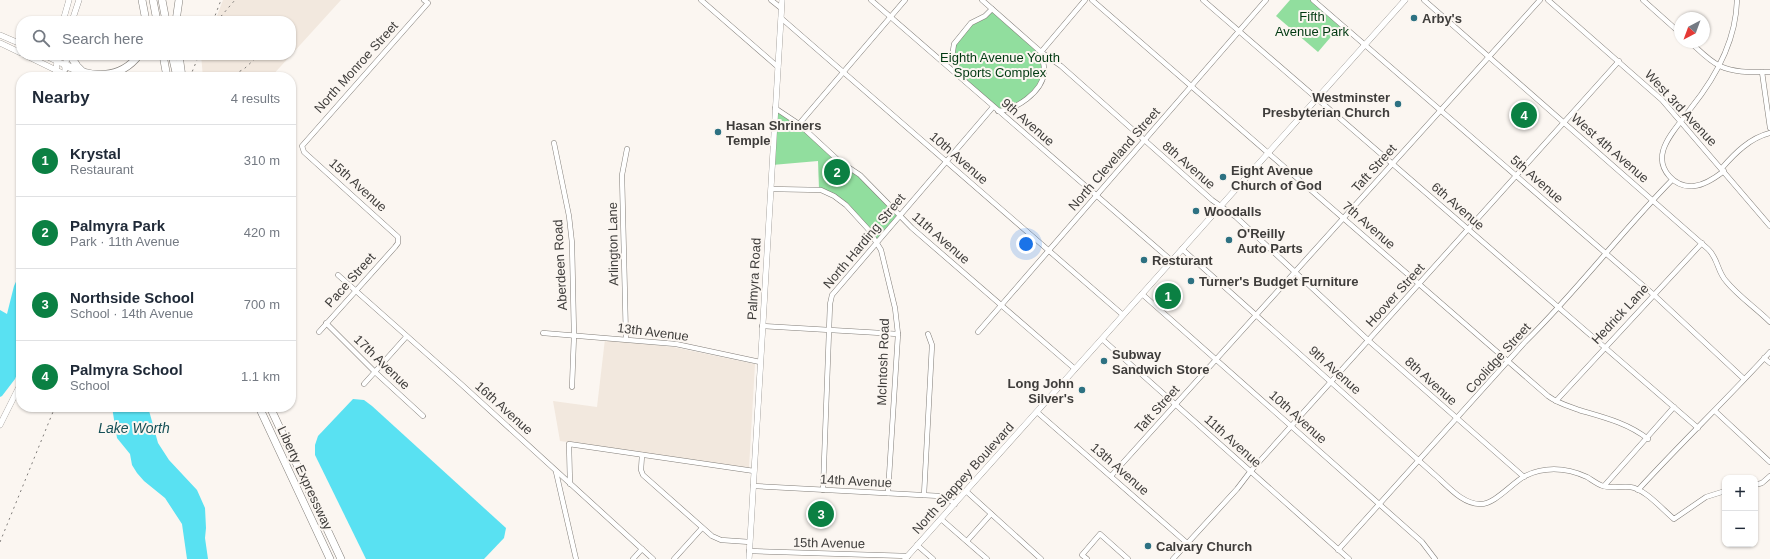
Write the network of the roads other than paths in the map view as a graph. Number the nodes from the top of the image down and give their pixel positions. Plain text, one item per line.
1 (69, 0) edge
2 (79, 0) edge
3 (142, 0) edge
4 (153, 0) edge
5 (162, 0) edge
6 (179, 0) edge
7 (701, 0) edge
8 (771, 0) edge
9 (782, 0) edge
10 (871, 0) edge
11 (905, 0) edge
12 (982, 0) edge
13 (1085, 0) edge
14 (1092, 0) edge
15 (1203, 0) edge
16 (1266, 0) edge
17 (1313, 0) edge
18 (1405, 0) edge
19 (1424, 0) edge
20 (1540, 0) edge
21 (1548, 0) edge
22 (1642, 0) edge
23 (1737, 0) edge
24 (426, 2) edge
25 (781, 8) junction
26 (992, 9) junction
27 (64, 16) edge
28 (74, 16) edge
29 (145, 16) edge
30 (156, 16) edge
31 (165, 16) edge
32 (177, 16) edge
33 (890, 17) junction
34 (781, 18) junction
35 (1674, 28) edge
36 (1239, 31) junction
37 (0, 35) edge
38 (16, 42) edge
39 (0, 43) edge
40 (1365, 45) junction
41 (1697, 48) edge
42 (16, 51) edge
43 (1041, 52) junction
44 (1489, 56) junction
45 (35, 60) edge
46 (54, 60) edge
47 (66, 60) edge
48 (73, 60) edge
49 (134, 60) edge
50 (164, 60) edge
51 (176, 60) edge
52 (177, 60) edge
53 (1619, 61) junction
54 (58, 62) junction
55 (65, 65) junction
56 (1719, 66) junction
57 (778, 67) junction
58 (56, 70) junction
59 (59, 72) edge
60 (65, 72) edge
61 (83, 72) edge
62 (85, 72) edge
63 (117, 72) edge
64 (166, 72) edge
65 (177, 72) edge
66 (180, 72) edge
67 (843, 72) junction
68 (1762, 72) junction
69 (1770, 72) edge
70 (958, 76) junction
71 (1191, 86) junction
72 (1317, 99) junction
73 (993, 107) junction
74 (775, 108) junction
75 (998, 110) junction
76 (1441, 110) junction
77 (1682, 121) junction
78 (1564, 122) junction
79 (799, 124) junction
80 (1770, 128) edge
81 (1770, 133) edge
82 (1144, 140) junction
83 (554, 143) dead end
84 (302, 146) joint
85 (627, 149) dead end
86 (1268, 153) junction
87 (946, 161) junction
88 (1392, 164) junction
89 (1723, 170) junction
90 (1517, 176) junction
91 (1672, 180) junction
92 (771, 189) junction
93 (1097, 196) junction
94 (1654, 200) junction
95 (1220, 207) junction
96 (899, 216) junction
97 (1344, 218) junction
98 (1770, 226) edge
99 (1468, 230) junction
100 (877, 242) junction
101 (398, 243) joint
102 (1702, 243) junction
103 (1182, 249) junction
104 (1049, 251) junction
105 (1606, 253) junction
106 (1172, 261) junction
107 (1295, 273) junction
108 (338, 275) dead end
109 (1420, 284) junction
110 (355, 291) junction
111 (1142, 294) junction
112 (1654, 295) junction
113 (1001, 305) junction
114 (1559, 308) junction
115 (1123, 315) junction
116 (1257, 315) junction
117 (1770, 322) edge
118 (326, 324) junction
119 (762, 326) junction
120 (830, 330) junction
121 (319, 332) dead end
122 (978, 332) dead end
123 (542, 333) dead end
124 (898, 334) junction
125 (928, 334) dead end
126 (574, 335) junction
127 (406, 337) junction
128 (626, 339) junction
129 (1102, 339) junction
130 (1369, 341) junction
131 (1604, 348) junction
132 (1770, 352) edge
133 (1764, 358) junction
134 (1217, 360) junction
135 (760, 362) junction
136 (1509, 362) junction
137 (1770, 363) edge
138 (1075, 369) junction
139 (375, 372) junction
140 (1744, 379) junction
141 (1332, 382) junction
142 (364, 384) dead end
143 (572, 387) dead end
144 (16, 393) edge
145 (1556, 401) junction
146 (1176, 405) junction
147 (1674, 407) junction
148 (1715, 411) junction
149 (260, 412) edge
150 (272, 412) edge
151 (1037, 412) junction
152 (423, 416) dead end
153 (1457, 419) junction
154 (0, 425) edge
155 (1292, 427) junction
156 (1698, 428) junction
157 (1648, 438) junction
158 (642, 455) junction
159 (1419, 461) junction
160 (1770, 462) edge
161 (556, 472) junction
162 (754, 472) junction
163 (1250, 472) junction
164 (1111, 476) junction
165 (1770, 476) edge
166 (1524, 477) junction
167 (570, 484) junction
168 (1758, 484) edge
169 (753, 486) junction
170 (1604, 486) junction
171 (823, 490) junction
172 (1638, 490) junction
173 (966, 491) junction
174 (1722, 492) edge
175 (888, 493) junction
176 (924, 496) junction
177 (955, 504) junction
178 (1380, 504) junction
179 (991, 514) junction
180 (941, 519) junction
181 (702, 528) junction
182 (967, 541) junction
183 (750, 542) junction
184 (1188, 543) junction
185 (917, 545) junction
186 (642, 549) junction
187 (1338, 550) junction
188 (750, 551) junction
189 (907, 557) edge
190 (330, 559) edge
191 (341, 559) edge
192 (576, 559) edge
193 (633, 559) edge
194 (653, 559) edge
195 (674, 559) edge
196 (749, 559) edge
197 (933, 559) edge
198 (986, 559) edge
199 (1041, 559) edge
200 (1087, 559) edge
201 (1128, 559) edge
202 (1173, 559) edge
203 (1349, 559) edge
204 (1435, 559) edge

1 - 27 main road
2 - 28 main road
3 - 29 highway
4 - 30 highway
5 - 31 highway
6 - 32 highway
7 - 57 street
8 - 25 street
9 - 25 main road, Palmyra Road
10 - 33 street, 9th Avenue
11 - 33 street
12 - 26 street, 8th Avenue
13 - 43 street
14 - 71 street, 7th Avenue
15 - 36 street, 6th Avenue
16 - 36 street, North Cleveland Street
17 - 40 street, 5th Avenue
18 - 40 main road, North Slappey Boulevard
19 - 44 street, West 4th Avenue
20 - 44 street, Taft Street
21 - 53 street, West 3rd Avenue
22 - 35 street
23 - 56 street
24 - 84 street, North Monroe Street
25 - 34 main road, Palmyra Road
26 - 43 street, 8th Avenue
26 - 70 street
33 - 67 street
33 - 70 street, 9th Avenue
34 - 57 main road, Palmyra Road
34 - 67 street, 10th Avenue
36 - 71 street, North Cleveland Street
36 - 72 street, 6th Avenue
37 - 38 main road
39 - 42 main road
40 - 72 main road, North Slappey Boulevard
40 - 76 street, 5th Avenue
41 - 56 street
43 - 75 street
43 - 82 street, 8th Avenue
44 - 76 street, Taft Street
44 - 78 street, West 4th Avenue
45 - 58 main road
46 - 54 main road
47 - 55 main road
48 - 62 highway
49 - 63 highway
50 - 64 highway
51 - 65 highway
52 - 66 highway
53 - 77 street, West 3rd Avenue
53 - 78 street, Hoover Street
54 - 55 main road
54 - 58 main road
55 - 60 main road
55 - 61 highway
56 - 68 street
56 - 77 street
57 - 74 main road, Palmyra Road
58 - 59 main road
67 - 79 street
67 - 87 street, 10th Avenue
68 - 69 street
68 - 80 street
70 - 73 street, 9th Avenue
71 - 82 street, North Cleveland Street
71 - 86 street, 7th Avenue
72 - 86 main road, North Slappey Boulevard
72 - 88 street, 6th Avenue
73 - 75 street, 9th Avenue
73 - 87 street, North Harding Street
74 - 79 street, 11th Avenue
74 - 92 main road, Palmyra Road
75 - 93 street, 9th Avenue
76 - 88 street, Taft Street
76 - 90 street, 5th Avenue
77 - 89 street, West 3rd Avenue
77 - 91 street
78 - 90 street, Hoover Street
78 - 94 street, West 4th Avenue
79 - 96 street, 11th Avenue
81 - 89 street
82 - 93 street, North Cleveland Street
82 - 95 street, 8th Avenue
83 - 126 street, Aberdeen Road
84 - 101 street, 15th Avenue
85 - 128 street, Arlington Lane
86 - 95 main road, North Slappey Boulevard
86 - 97 street, 7th Avenue
87 - 96 street, North Harding Street
87 - 104 street, 10th Avenue
88 - 97 street, Taft Street
88 - 99 street, 6th Avenue
89 - 91 street
89 - 98 street, West 3rd Avenue
90 - 99 street, Hoover Street
90 - 105 street, 5th Avenue
91 - 94 street, Coolidge Street
92 - 100 street, McIntosh Road
92 - 119 main road, Palmyra Road
93 - 104 street, North Cleveland Street
93 - 106 street, 9th Avenue
94 - 102 street, West 4th Avenue
94 - 105 street, Coolidge Street
95 - 103 main road, North Slappey Boulevard
95 - 107 street, 8th Avenue
96 - 100 street, North Harding Street
96 - 113 street, 11th Avenue
97 - 107 street, Taft Street
97 - 109 street, 7th Avenue
99 - 109 street, Hoover Street
99 - 114 street, 6th Avenue
100 - 120 street, North Harding Street
100 - 124 street, McIntosh Road
101 - 110 street, Pace Street
102 - 112 street, Hedrick Lane
102 - 117 street, West 4th Avenue
103 - 106 main road, North Slappey Boulevard
103 - 116 street, 9th Avenue
104 - 113 street, North Cleveland Street
104 - 115 street, 10th Avenue
105 - 112 street, 5th Avenue
105 - 114 street, Coolidge Street
106 - 111 main road, North Slappey Boulevard
107 - 116 street, Taft Street
107 - 130 street, 8th Avenue
108 - 110 street, 16th Avenue
109 - 130 street, Hoover Street
109 - 136 street, 7th Avenue
110 - 118 street, Pace Street
110 - 127 street, 16th Avenue
111 - 115 main road, North Slappey Boulevard
111 - 134 street, 10th Avenue
112 - 131 street, Hedrick Lane
112 - 140 street, 5th Avenue
113 - 122 street, North Cleveland Street
113 - 138 street, 11th Avenue
114 - 131 street, 6th Avenue
114 - 136 street, Coolidge Street
115 - 129 main road, North Slappey Boulevard
116 - 134 street, Taft Street
116 - 141 street, 9th Avenue
118 - 121 street, Pace Street
118 - 139 street, 17th Avenue
119 - 120 street
119 - 135 main road, Palmyra Road
120 - 124 street
120 - 171 street, North Harding Street
123 - 126 street, 13th Avenue
124 - 175 street, McIntosh Road
125 - 176 street
126 - 128 street, 13th Avenue
126 - 143 street, Aberdeen Road
127 - 139 street
127 - 161 street, 16th Avenue
128 - 135 street, 13th Avenue
129 - 138 main road, North Slappey Boulevard
129 - 146 street, 11th Avenue
130 - 141 street, Hoover Street
130 - 153 street, 8th Avenue
131 - 145 street, Hedrick Lane
131 - 147 street, 6th Avenue
132 - 133 street
133 - 137 street
133 - 140 street
134 - 146 street, Taft Street
134 - 155 street, 10th Avenue
135 - 162 main road, Palmyra Road
136 - 145 street, 7th Avenue
136 - 153 street, Coolidge Street
138 - 151 main road, North Slappey Boulevard
139 - 142 street
139 - 152 street, 17th Avenue
140 - 148 street
141 - 155 street, Hoover Street
141 - 159 street, 9th Avenue
144 - 154 main road
145 - 157 street, 7th Avenue
146 - 163 street, 11th Avenue
146 - 164 street, Taft Street
147 - 156 street, 6th Avenue
147 - 157 street
148 - 156 street
148 - 160 street
149 - 190 highway, Liberty Expressway
150 - 191 highway, Liberty Expressway
151 - 164 street, 13th Avenue
151 - 173 main road, North Slappey Boulevard
153 - 159 street, Coolidge Street
153 - 166 street, 8th Avenue
155 - 163 street, Hoover Street
155 - 178 street, 10th Avenue
156 - 172 street
157 - 170 street
158 - 162 street
158 - 167 street
158 - 181 street
159 - 166 street, 9th Avenue
159 - 178 street, Coolidge Street
161 - 167 street, 16th Avenue
161 - 192 street
162 - 169 main road, Palmyra Road
163 - 184 street, Hoover Street
163 - 187 street, 11th Avenue
164 - 184 street, 13th Avenue
165 - 168 street
166 - 170 street
167 - 186 street, 16th Avenue
169 - 171 street, 14th Avenue
169 - 183 main road, Palmyra Road
170 - 172 street
171 - 175 street, 14th Avenue
172 - 174 street
173 - 177 main road, North Slappey Boulevard
173 - 179 street
175 - 176 street, 14th Avenue
176 - 177 street, 14th Avenue
177 - 180 main road, North Slappey Boulevard
178 - 187 street, Coolidge Street
178 - 204 street, 10th Avenue
179 - 182 street
179 - 199 street
180 - 182 street
180 - 185 main road, North Slappey Boulevard
181 - 183 street
181 - 195 street
182 - 198 street
183 - 188 main road, Palmyra Road
184 - 202 street, Hoover Street
185 - 189 main road, North Slappey Boulevard
185 - 197 street
186 - 193 street
186 - 194 street, 16th Avenue
187 - 203 street, 11th Avenue
188 - 189 street, 15th Avenue
188 - 196 main road, Palmyra Road
200 - 201 street

